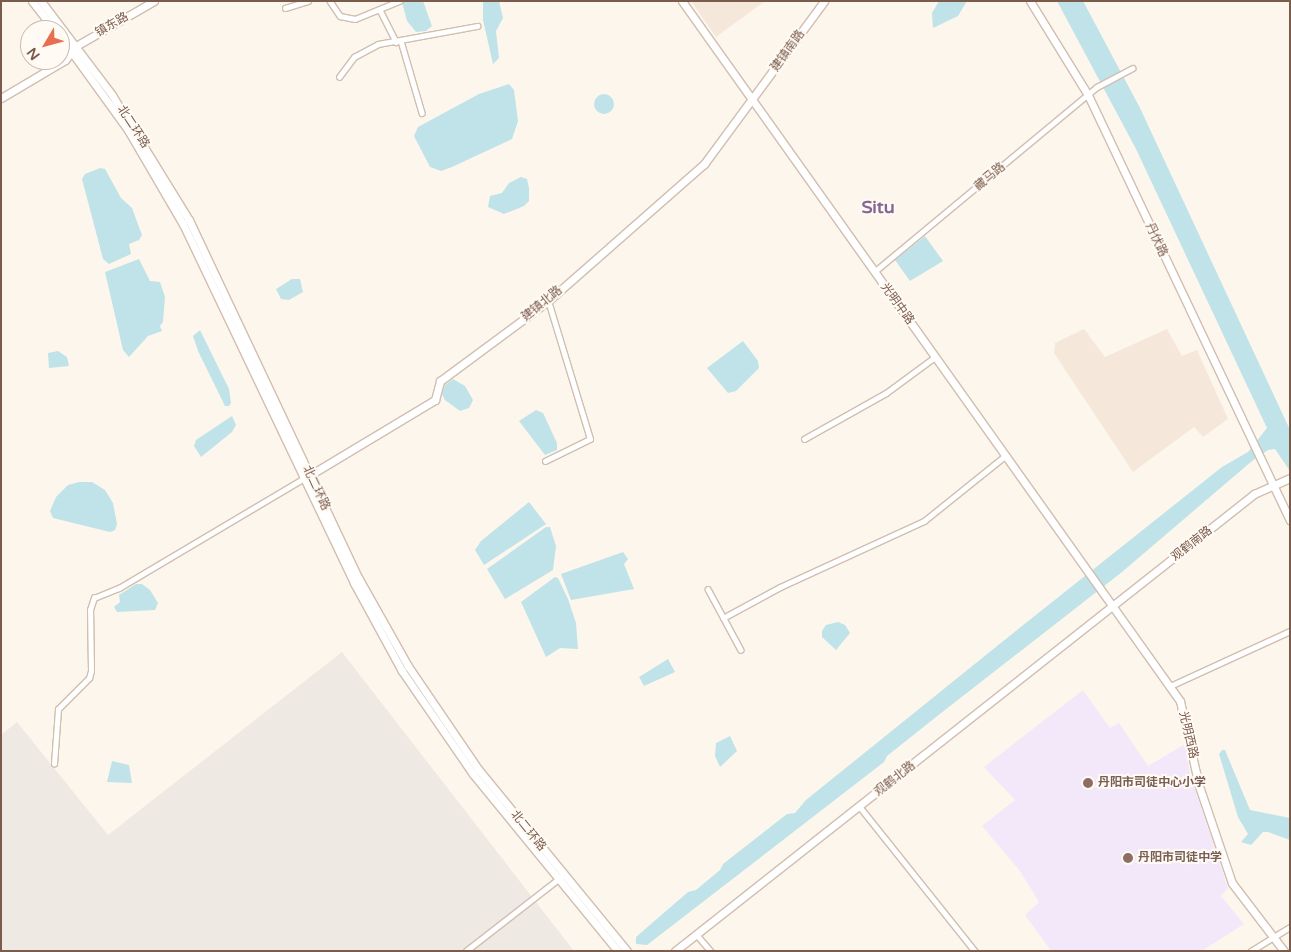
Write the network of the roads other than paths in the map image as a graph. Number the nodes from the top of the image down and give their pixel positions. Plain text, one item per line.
1 (32, 1) edge
2 (42, 1) edge
3 (154, 1) edge
4 (308, 1) edge
5 (330, 1) edge
6 (399, 1) edge
7 (682, 1) edge
8 (824, 1) edge
9 (1030, 1) edge
10 (285, 8) dead end
11 (380, 10) junction
12 (47, 20) edge
13 (477, 26) dead end
14 (398, 42) junction
15 (70, 45) edge
16 (74, 49) junction
17 (1130, 69) dead end
18 (339, 78) dead end
19 (1088, 95) junction
20 (1, 98) edge
21 (752, 100) junction
22 (422, 113) dead end
23 (874, 272) junction
24 (548, 301) junction
25 (935, 358) junction
26 (804, 439) dead end
27 (1006, 455) junction
28 (545, 461) dead end
29 (307, 476) junction
30 (1290, 478) edge
31 (1273, 485) junction
32 (1290, 521) edge
33 (708, 589) dead end
34 (1113, 606) junction
35 (723, 618) junction
36 (1290, 631) edge
37 (741, 650) dead end
38 (1170, 686) junction
39 (54, 764) dead end
40 (860, 807) junction
41 (561, 877) junction
42 (1290, 927) edge
43 (696, 934) junction
44 (1271, 936) junction
45 (466, 951) edge
46 (618, 951) edge
47 (627, 951) edge
48 (675, 951) edge
49 (711, 951) edge
50 (975, 951) edge
51 (1251, 951) edge
52 (1284, 951) edge

1 - 12 street
2 - 16 street, 北二环路
3 - 16 street, 镇东路
4 - 10 street
5 - 11 street
6 - 11 street
7 - 21 street, 光明中路
8 - 21 street, 建镇南路
9 - 19 street, 丹伏路
11 - 14 street
13 - 14 street
14 - 18 street
14 - 22 street
15 - 16 street, 北二环路
16 - 20 street, 镇东路
16 - 29 street, 北二环路
17 - 19 street, 藏马路
19 - 23 street, 藏马路
19 - 31 street, 丹伏路
21 - 23 street, 光明中路
21 - 24 street, 建镇北路
23 - 25 street, 光明中路
24 - 28 street
24 - 29 street, 建镇北路
25 - 26 street
25 - 27 street, 光明中路
27 - 34 street, 光明中路
27 - 35 street
29 - 39 street
29 - 41 street, 北二环路
30 - 31 street, 观鹤南路
31 - 32 street, 丹伏路
31 - 34 street, 观鹤南路
33 - 35 street
34 - 38 street, 光明西路
34 - 40 street, 观鹤北路
35 - 37 street
36 - 38 street
38 - 44 street, 光明西路
40 - 43 street, 观鹤北路
40 - 50 street
41 - 45 street
41 - 46 street, 北二环路
41 - 47 street, 北二环路
42 - 44 street
43 - 48 street, 观鹤北路
43 - 49 street
44 - 51 street
44 - 52 street, 光明西路

